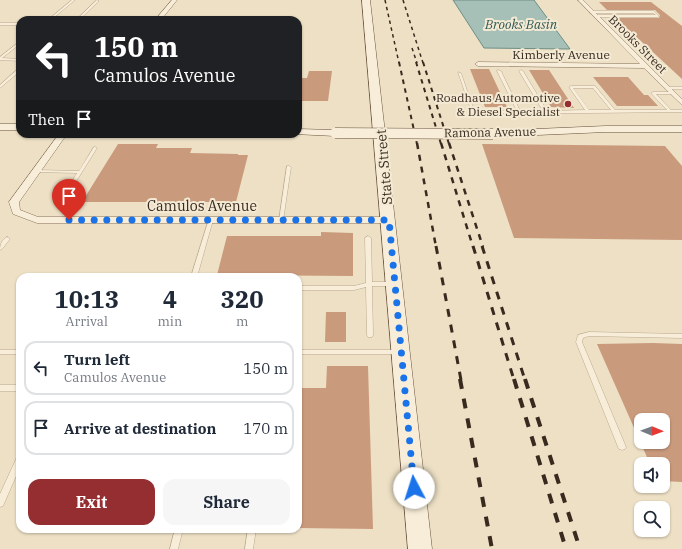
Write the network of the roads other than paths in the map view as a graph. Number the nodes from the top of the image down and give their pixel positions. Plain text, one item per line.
1 (74, 0) edge
2 (175, 0) edge
3 (366, 0) edge
4 (580, 0) edge
5 (98, 1) dead end
6 (593, 14) junction
7 (54, 16) edge
8 (81, 16) edge
9 (161, 16) edge
10 (0, 24) edge
11 (16, 24) edge
12 (16, 46) edge
13 (0, 59) edge
14 (16, 60) edge
15 (478, 64) dead end
16 (644, 66) junction
17 (499, 71) dead end
18 (521, 71) dead end
19 (16, 73) edge
20 (459, 73) dead end
21 (0, 87) edge
22 (667, 88) junction
23 (682, 88) edge
24 (672, 94) junction
25 (682, 103) edge
26 (670, 111) junction
27 (682, 111) edge
28 (518, 112) junction
29 (546, 112) junction
30 (588, 112) junction
31 (614, 112) junction
32 (0, 127) edge
33 (16, 127) edge
34 (682, 128) edge
35 (302, 132) edge
36 (60, 138) edge
37 (95, 148) dead end
38 (289, 167) dead end
39 (36, 171) junction
40 (80, 172) junction
41 (60, 203) dead end
42 (211, 220) junction
43 (389, 220) junction
44 (281, 221) junction
45 (368, 238) dead end
46 (6, 239) dead end
47 (0, 248) edge
48 (195, 273) edge
49 (369, 284) junction
50 (395, 284) junction
51 (302, 288) edge
52 (370, 335) dead end
53 (682, 336) edge
54 (0, 352) edge
55 (16, 352) edge
56 (302, 352) edge
57 (401, 352) junction
58 (0, 388) edge
59 (16, 388) edge
60 (622, 447) dead end
61 (16, 468) edge
62 (0, 503) edge
63 (177, 533) edge
64 (251, 533) edge
65 (174, 549) edge
66 (249, 549) edge
67 (420, 549) edge

1 - 7 lane
2 - 9 street
3 - 43 street, State Street
4 - 6 street, Brooks Street
5 - 8 lane
6 - 6 lane
6 - 16 street, Brooks Street
10 - 11 lane
12 - 13 lane
13 - 14 lane
15 - 16 street, Kimberly Avenue
16 - 22 street, Brooks Street
17 - 28 lane
18 - 29 lane
19 - 21 lane
20 - 28 lane
22 - 23 lane
22 - 24 street, Brooks Street
24 - 25 street, Brooks Street
24 - 26 lane
26 - 27 lane
26 - 31 lane
28 - 29 lane
29 - 30 lane
30 - 31 lane
30 - 31 lane
32 - 33 street
34 - 35 street, Ramona Avenue, bridge
36 - 39 street
37 - 40 lane
38 - 44 lane
39 - 40 lane
39 - 42 street, Camulos Avenue
40 - 41 lane
42 - 44 street, Camulos Avenue
42 - 48 lane
43 - 44 street, Camulos Avenue
43 - 50 street, State Street
45 - 49 lane
46 - 47 lane
49 - 50 lane
49 - 51 lane
49 - 52 lane
50 - 57 street, State Street
53 - 60 lane
54 - 55 lane
56 - 57 lane
57 - 67 street, State Street
58 - 59 lane
61 - 62 lane
63 - 65 lane
64 - 66 lane

